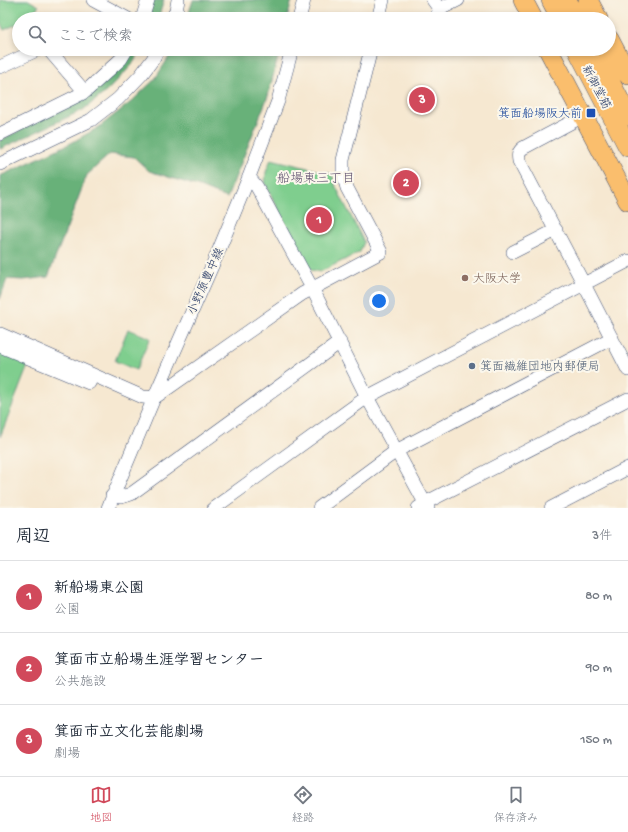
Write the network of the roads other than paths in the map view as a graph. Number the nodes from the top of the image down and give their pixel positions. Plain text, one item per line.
1 (93, 0) edge
2 (148, 0) edge
3 (178, 0) edge
4 (304, 0) edge
5 (383, 0) edge
6 (458, 0) edge
7 (523, 0) edge
8 (551, 0) edge
9 (567, 0) edge
10 (438, 4) edge
11 (115, 12) edge
12 (144, 12) edge
13 (176, 12) edge
14 (301, 12) edge
15 (380, 12) edge
16 (529, 12) edge
17 (557, 12) edge
18 (573, 12) edge
19 (616, 52) edge
20 (24, 56) edge
21 (54, 56) edge
22 (123, 56) edge
23 (154, 56) edge
24 (290, 56) edge
25 (370, 56) edge
26 (552, 56) edge
27 (581, 56) edge
28 (597, 56) edge
29 (0, 67) edge
30 (628, 75) edge
31 (84, 92) junction
32 (583, 116) junction
33 (628, 116) edge
34 (0, 134) edge
35 (628, 147) edge
36 (0, 164) edge
37 (249, 177) junction
38 (628, 201) edge
39 (556, 230) junction
40 (513, 252) dead end
41 (628, 261) edge
42 (584, 284) junction
43 (312, 288) junction
44 (0, 334) edge
45 (612, 338) junction
46 (340, 342) junction
47 (0, 346) edge
48 (628, 370) edge
49 (93, 375) junction
50 (367, 397) junction
51 (154, 398) junction
52 (628, 399) edge
53 (396, 450) junction
54 (628, 468) edge
55 (110, 502) edge
56 (424, 506) edge
57 (214, 508) edge
58 (319, 508) edge
59 (551, 508) edge

1 - 11 street
2 - 12 street
3 - 13 street
4 - 14 street
5 - 15 street
6 - 10 street
7 - 16 highway
8 - 17 highway
9 - 18 highway
19 - 30 highway
20 - 29 street
21 - 31 street
22 - 31 street
23 - 36 street
24 - 37 street, 小野原豊中線
25 - 43 street
26 - 32 highway
27 - 35 highway, 新御堂筋
28 - 33 highway, 新御堂筋
31 - 34 street
32 - 38 highway
32 - 39 street
37 - 43 street
37 - 51 street, 小野原豊中線
39 - 40 street
39 - 42 street
41 - 42 street
42 - 45 street
42 - 50 street
43 - 46 street
43 - 51 street
44 - 49 street
45 - 48 street
45 - 53 street
46 - 50 street
46 - 55 street
47 - 49 street
49 - 51 street
50 - 53 street
50 - 57 street
51 - 55 street, 小野原豊中線
52 - 56 street
53 - 56 street
53 - 58 street
54 - 59 street

